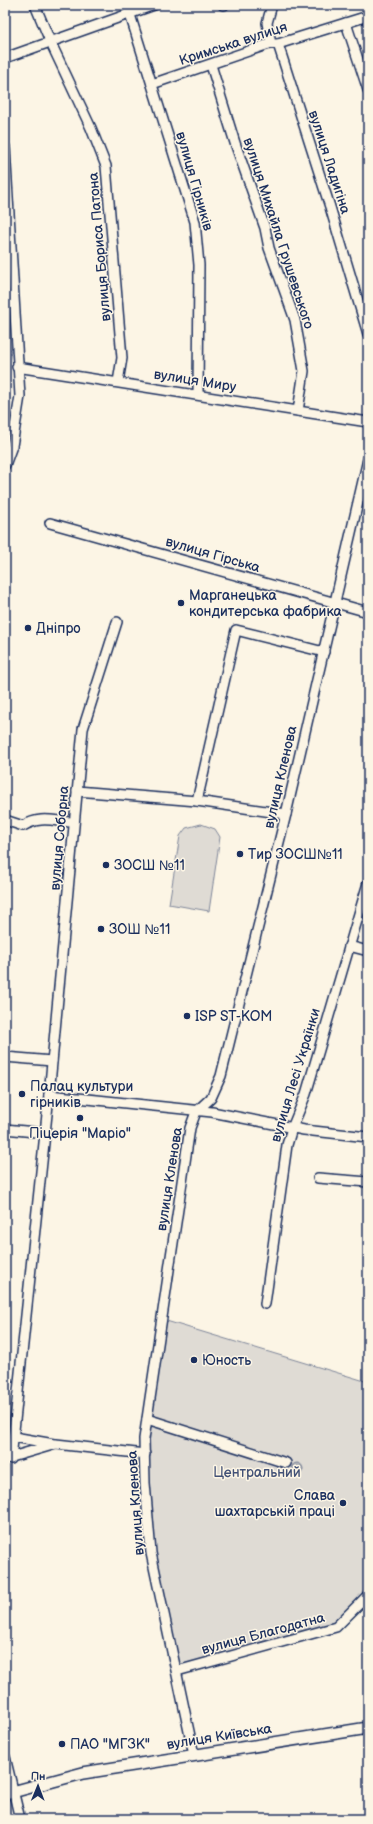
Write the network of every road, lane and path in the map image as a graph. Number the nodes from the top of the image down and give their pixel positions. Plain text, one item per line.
1 (35, 5) edge
2 (154, 5) edge
3 (272, 5) edge
4 (128, 9) edge
5 (368, 16) edge
6 (346, 23) junction
7 (50, 41) junction
8 (274, 44) junction
9 (5, 58) edge
10 (211, 65) junction
11 (152, 84) junction
12 (368, 90) edge
13 (5, 147) edge
14 (368, 334) edge
15 (17, 367) junction
16 (118, 382) junction
17 (198, 394) junction
18 (298, 411) junction
19 (368, 422) edge
20 (368, 459) edge
21 (5, 465) edge
22 (50, 523) dead end
23 (335, 603) junction
24 (368, 612) edge
25 (117, 622) dead end
26 (324, 652) junction
27 (77, 792) junction
28 (197, 801) junction
29 (286, 814) junction
30 (5, 820) edge
31 (74, 822) junction
32 (368, 883) edge
33 (349, 946) junction
34 (368, 951) edge
35 (5, 1058) edge
36 (52, 1061) junction
37 (49, 1095) junction
38 (196, 1112) junction
39 (292, 1128) junction
40 (5, 1129) edge
41 (45, 1133) junction
42 (368, 1137) edge
43 (318, 1178) dead end
44 (368, 1182) edge
45 (265, 1304) dead end
46 (147, 1419) junction
47 (14, 1437) junction
48 (56, 1444) junction
49 (145, 1454) junction
50 (8, 1459) edge
51 (286, 1463) dead end
52 (368, 1595) edge
53 (177, 1671) junction
54 (368, 1728) edge
55 (194, 1755) junction
56 (5, 1757) edge
57 (9, 1793) edge
58 (20, 1819) edge

1 - 7 street, вулиця Бориса Патона
2 - 4 street
3 - 8 street, вулиця Ладигіна
4 - 7 street
4 - 11 street, вулиця Гірників
5 - 6 street, Кримська вулиця
6 - 8 street, Кримська вулиця
6 - 12 street
7 - 9 street
7 - 16 street, вулиця Бориса Патона
8 - 10 street, Кримська вулиця
8 - 14 street, вулиця Ладигіна
10 - 11 street, Кримська вулиця
10 - 18 street, вулиця Михайла Грушевського
11 - 17 street, вулиця Гірників
13 - 15 street
15 - 16 street, вулиця Миру
15 - 21 street
16 - 17 street, вулиця Миру
17 - 18 street, вулиця Миру
18 - 19 street, вулиця Миру
20 - 23 street, вулиця Кленова
22 - 23 street, вулиця Гірська
23 - 24 street, вулиця Гірська
23 - 26 street, вулиця Кленова
25 - 27 street, вулиця Соборна
26 - 28 street
26 - 29 street, вулиця Кленова
27 - 28 street
27 - 31 street, вулиця Соборна
28 - 29 street
29 - 38 street, вулиця Кленова
30 - 31 street
31 - 36 street, вулиця Соборна
32 - 33 street, вулиця Лесі Українки
33 - 34 street
33 - 39 street, вулиця Лесі Українки
35 - 36 street
36 - 37 street, вулиця Соборна
37 - 38 street
37 - 41 street, вулиця Соборна
38 - 39 street
38 - 46 street, вулиця Кленова
39 - 42 street
39 - 45 street, вулиця Лесі Українки
40 - 41 street
41 - 47 street, вулиця Соборна
43 - 44 street
46 - 49 street, вулиця Кленова
46 - 51 street
47 - 48 street
47 - 50 street, вулиця Соборна
48 - 49 street
48 - 50 street
49 - 53 street, вулиця Кленова
52 - 53 street, вулиця Благодатна
53 - 55 street, вулиця Кленова
54 - 55 main road, вулиця Київська
55 - 57 main road, вулиця Київська
56 - 57 street
57 - 58 street

